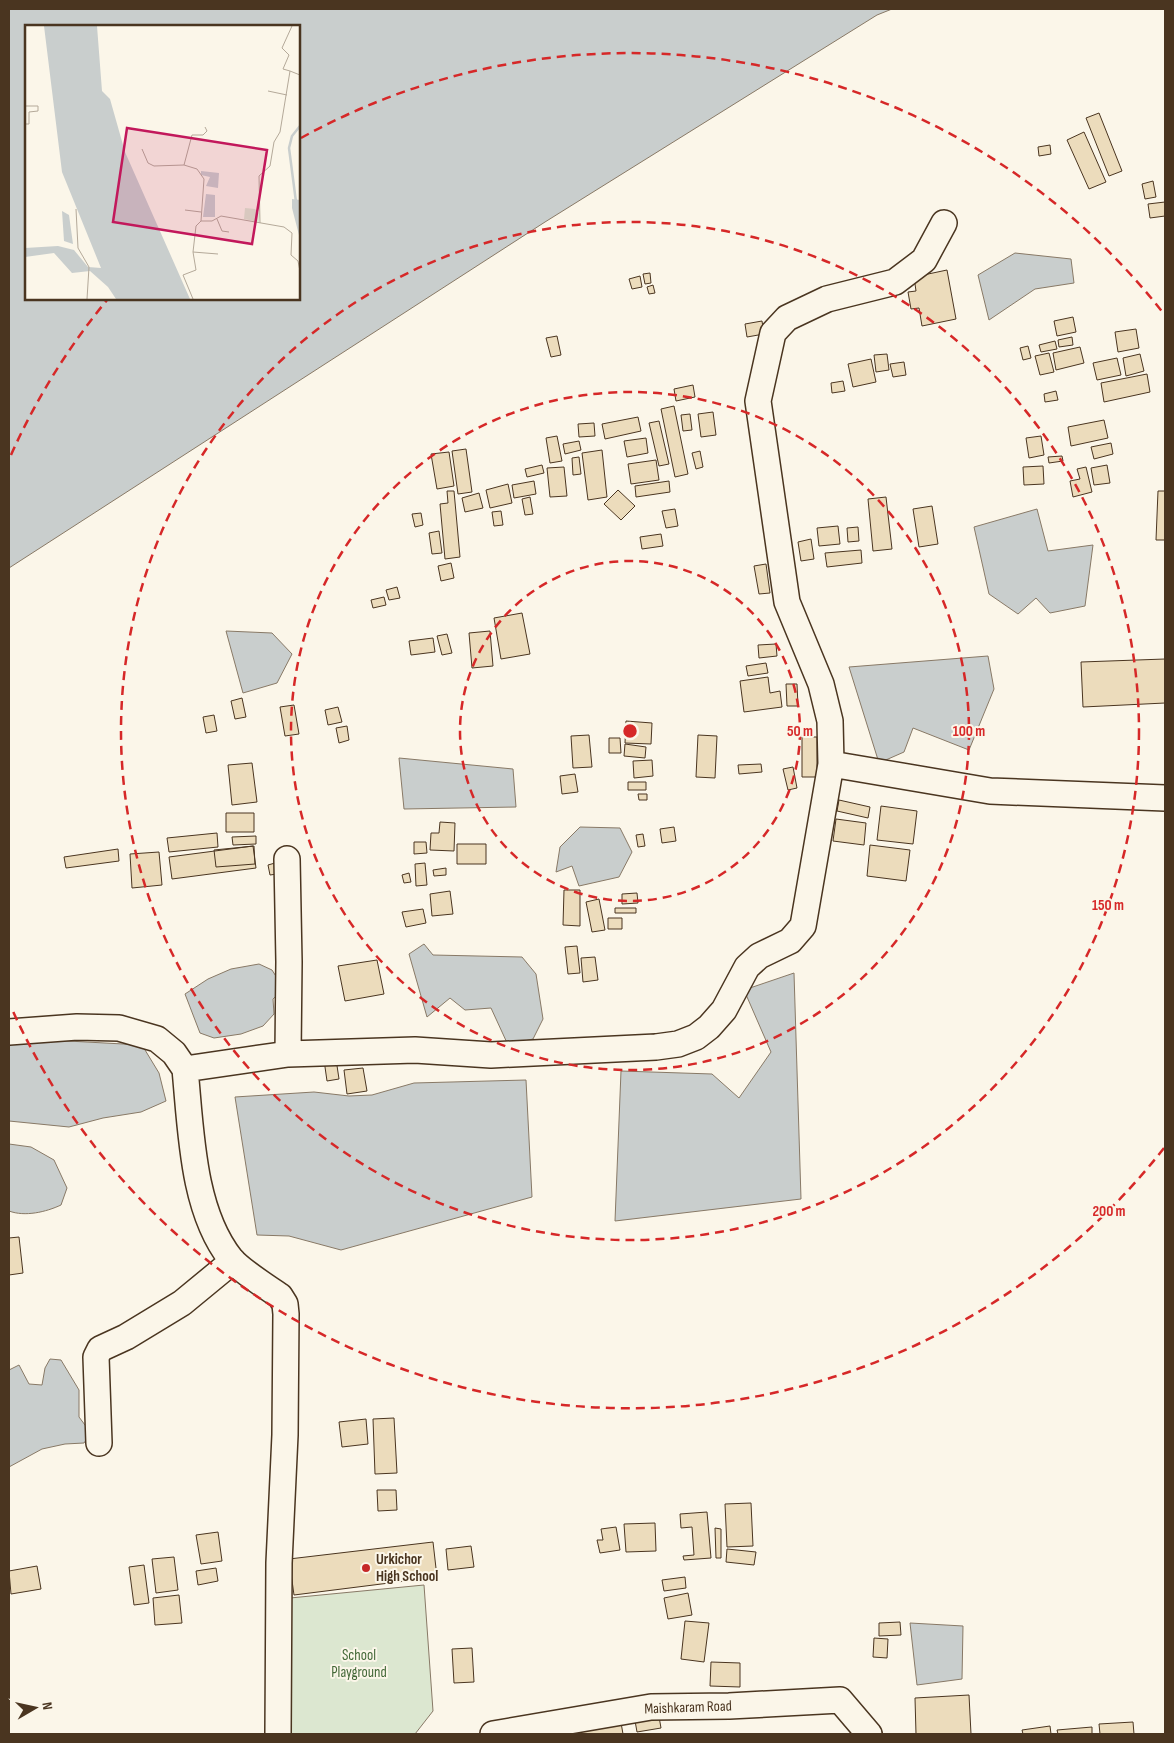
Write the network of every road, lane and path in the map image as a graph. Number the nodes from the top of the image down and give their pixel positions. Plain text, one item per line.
1 (944, 222) dead end
2 (831, 764) junction
3 (1165, 798) edge
4 (287, 858) dead end
5 (9, 1032) edge
6 (288, 1054) junction
7 (185, 1069) junction
8 (233, 1261) junction
9 (99, 1443) dead end
10 (278, 1734) edge
11 (493, 1734) edge
12 (869, 1734) edge

1 - 2 street
2 - 3 street
2 - 6 street
4 - 6 street
5 - 7 street
6 - 7 street
7 - 8 street
8 - 9 street
8 - 10 street
11 - 12 street, Maishkaram Road

